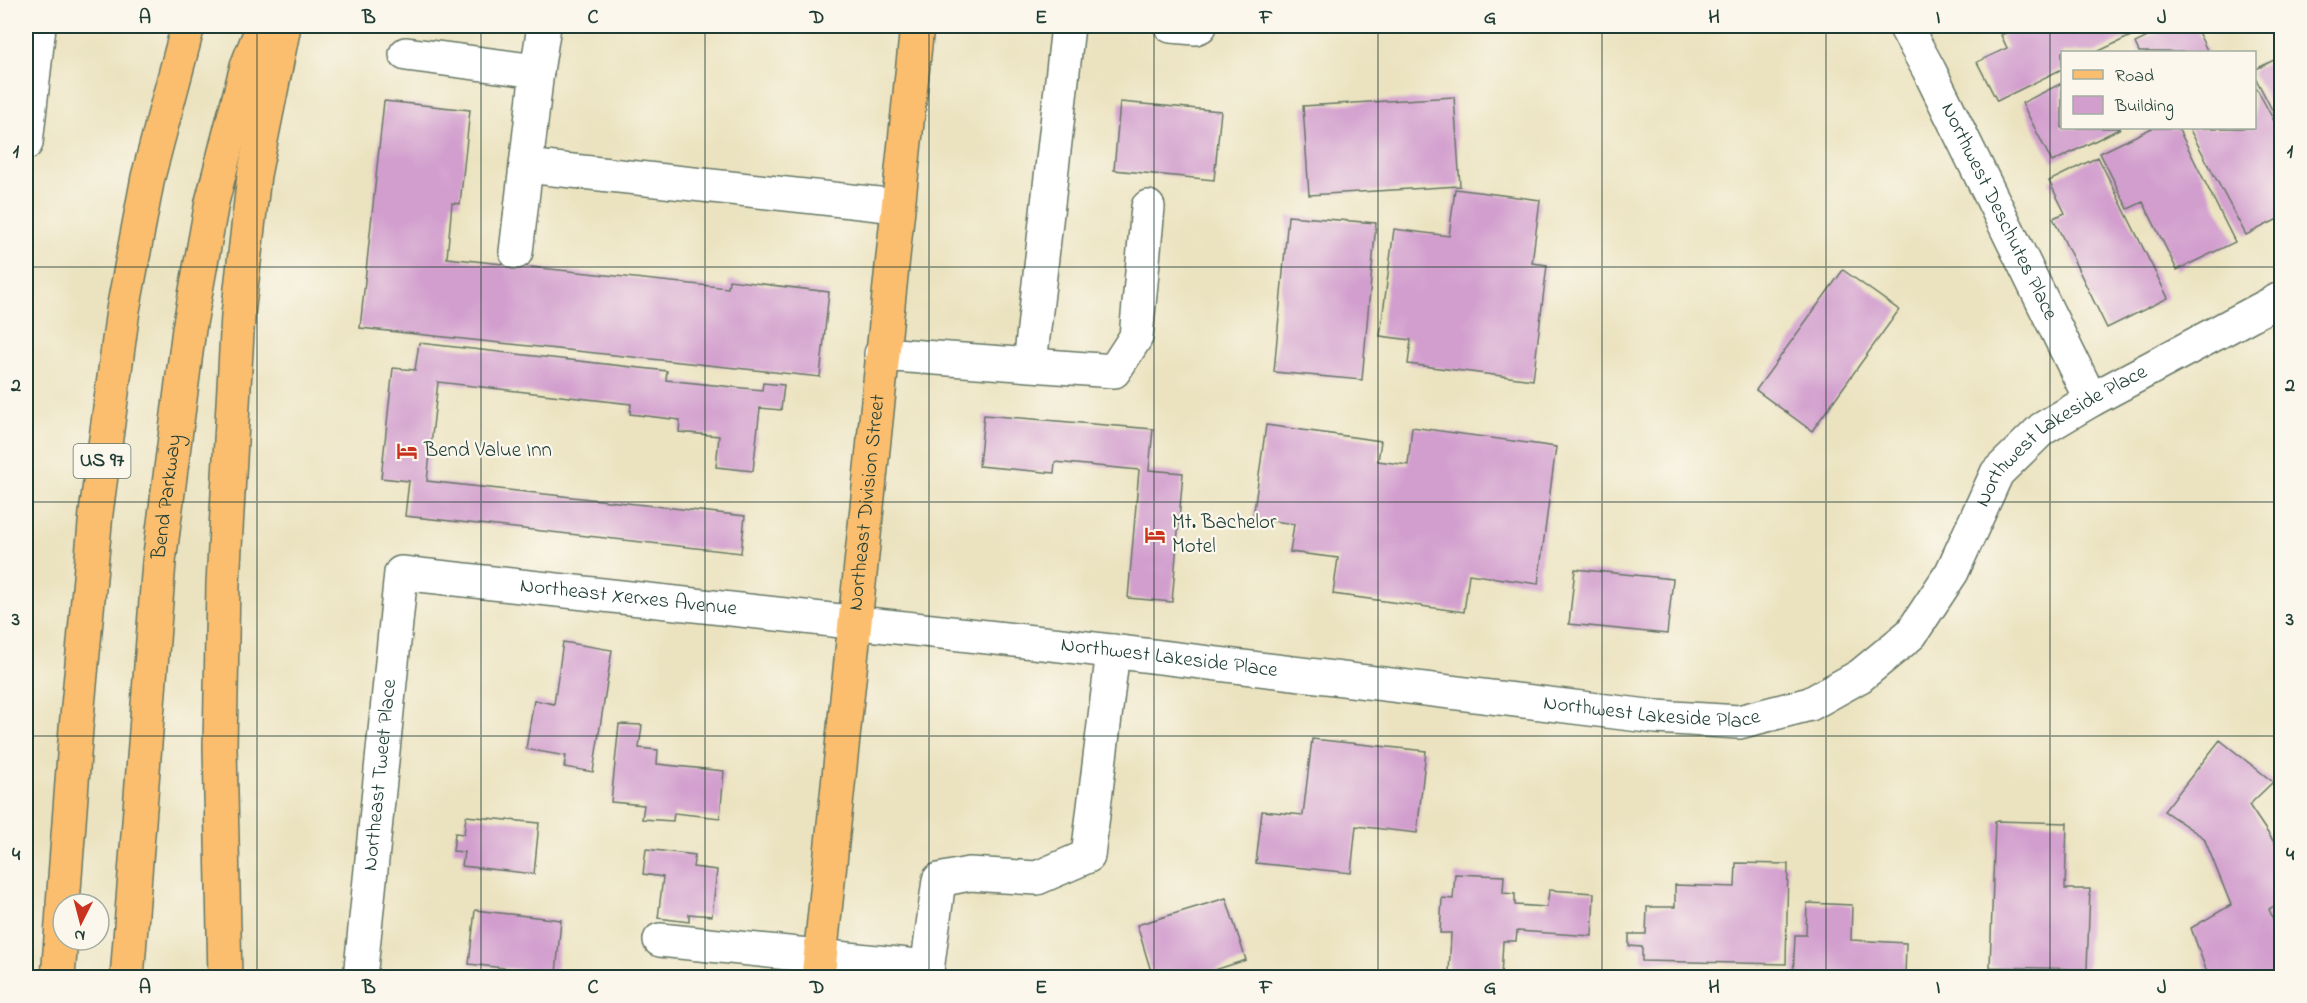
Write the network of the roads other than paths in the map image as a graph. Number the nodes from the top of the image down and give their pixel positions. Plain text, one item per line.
1 (39, 26) edge
2 (188, 26) edge
3 (263, 26) edge
4 (284, 26) edge
5 (544, 26) edge
6 (917, 26) edge
7 (1068, 26) edge
8 (1905, 26) edge
9 (406, 54) dead end
10 (537, 71) junction
11 (26, 143) edge
12 (526, 166) junction
13 (897, 206) junction
14 (1148, 207) dead end
15 (516, 252) dead end
16 (2282, 298) edge
17 (881, 354) junction
18 (1030, 364) junction
19 (2091, 400) junction
20 (401, 573) joint
21 (856, 622) junction
22 (1113, 651) junction
23 (64, 892) edge
24 (660, 940) dead end
25 (60, 952) edge
26 (819, 967) edge
27 (926, 972) edge
28 (58, 978) edge
29 (127, 978) edge
30 (225, 978) edge
31 (360, 978) edge

1 - 11 street
2 - 23 main road, US 97
3 - 29 main road, Bend Parkway
4 - 30 main road
5 - 10 street
6 - 13 main road, Northeast Division Street
7 - 18 street
8 - 19 street, Northwest Deschutes Place
9 - 10 street
10 - 12 street
12 - 13 street
12 - 15 street
13 - 17 main road, Northeast Division Street
14 - 18 street
16 - 19 street, Northwest Lakeside Place
17 - 18 street
17 - 21 main road, Northeast Division Street
19 - 22 street, Northwest Lakeside Place
20 - 21 street, Northeast Xerxes Avenue
20 - 31 street, Northeast Tweet Place
21 - 22 street, Northwest Lakeside Place
21 - 26 main road, Northeast Division Street
22 - 27 street
24 - 26 street
25 - 28 main road
26 - 27 street

